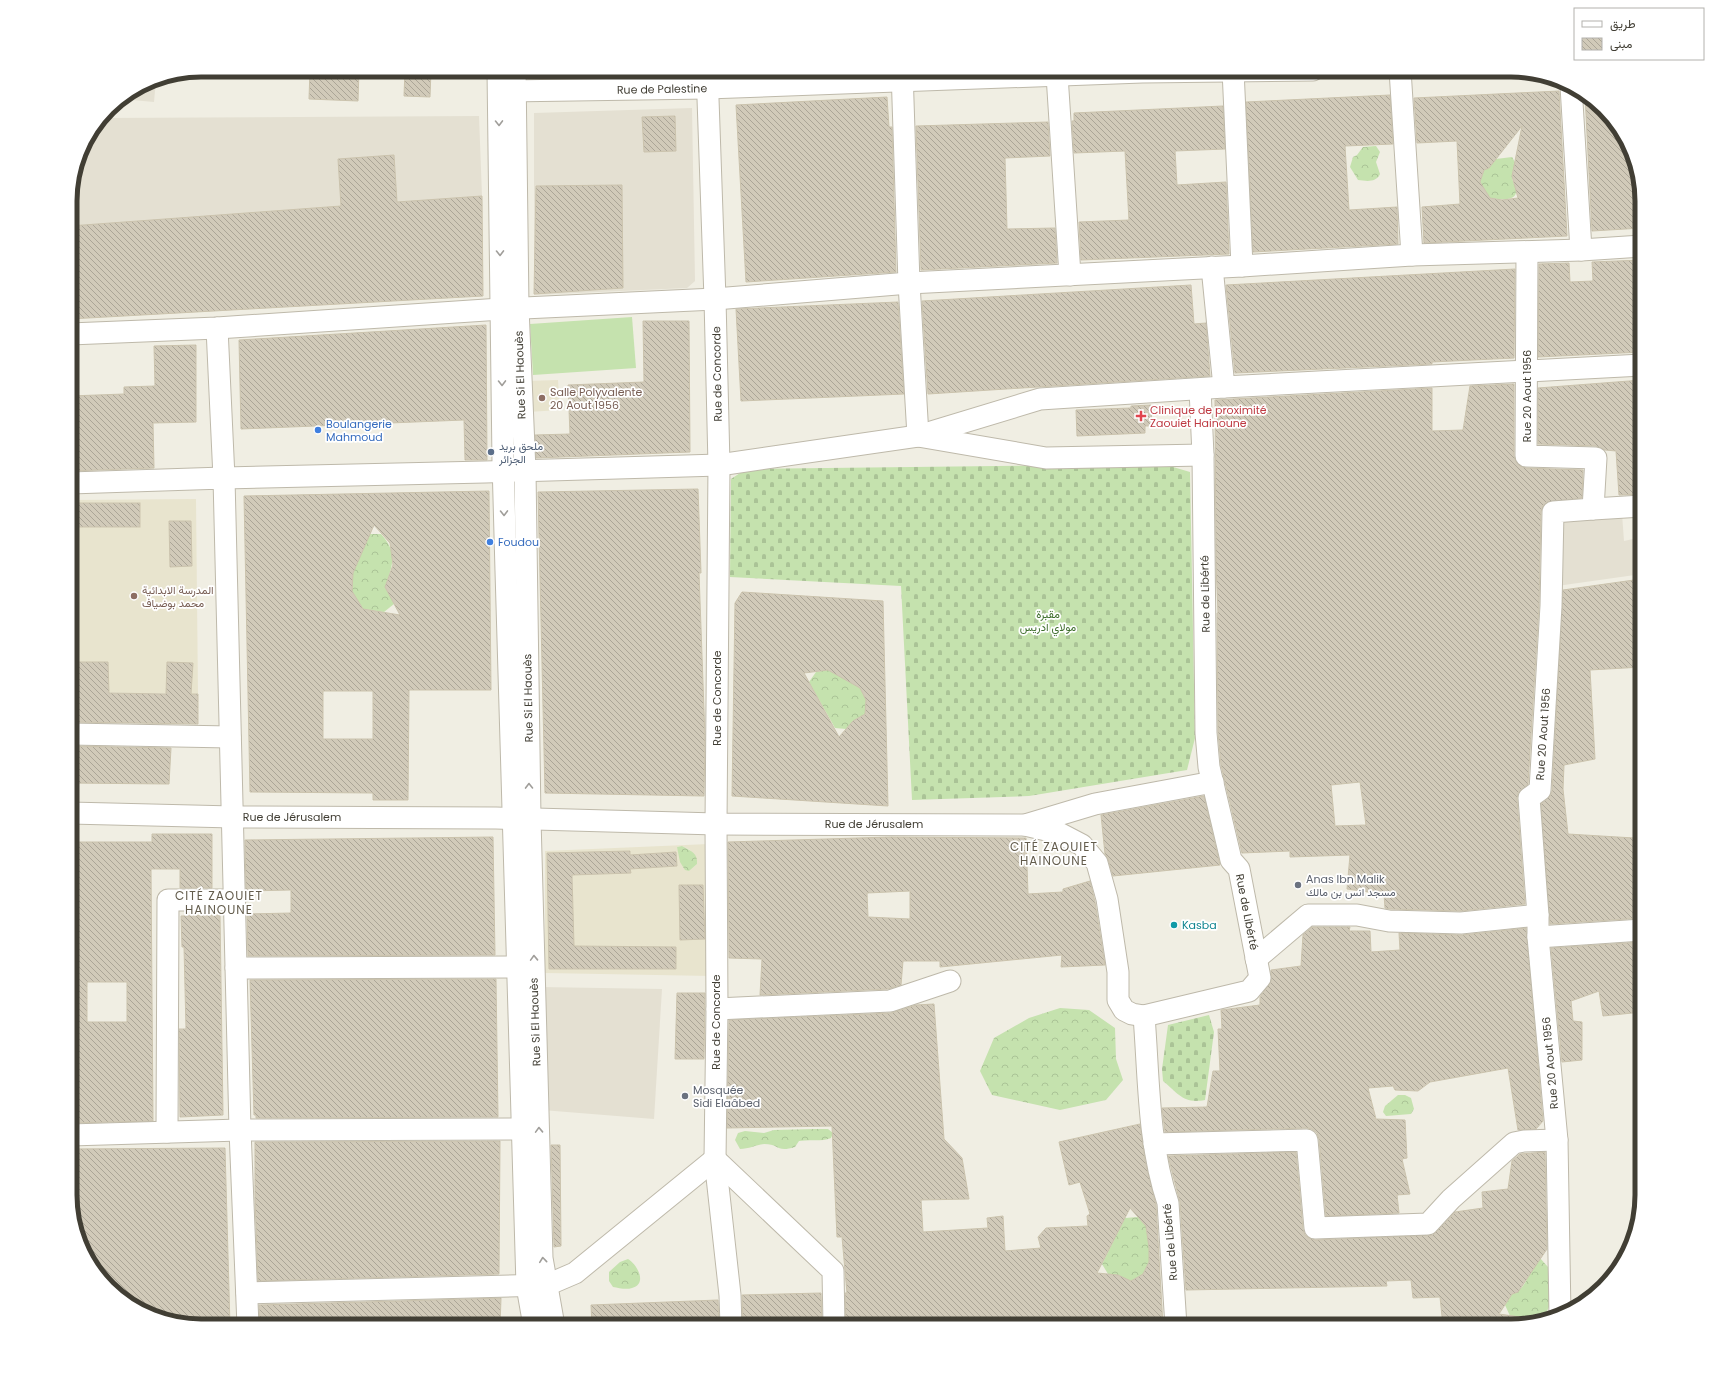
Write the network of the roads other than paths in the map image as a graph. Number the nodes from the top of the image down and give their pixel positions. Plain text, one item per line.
1 (501, 77) edge
2 (512, 77) edge
3 (804, 77) edge
4 (902, 77) edge
5 (1057, 77) edge
6 (1233, 77) edge
7 (1400, 77) edge
8 (707, 79) edge
9 (506, 91) junction
10 (1571, 93) edge
11 (1635, 246) edge
12 (1581, 250) junction
13 (1527, 252) junction
14 (1412, 255) junction
15 (1242, 266) junction
16 (1212, 267) junction
17 (1070, 275) junction
18 (909, 283) junction
19 (715, 299) junction
20 (509, 308) junction
21 (217, 328) junction
22 (77, 334) edge
23 (1635, 365) edge
24 (1527, 372) junction
25 (1224, 387) junction
26 (1200, 389) junction
27 (918, 436) junction
28 (1202, 455) junction
29 (719, 465) junction
30 (525, 471) junction
31 (503, 472) junction
32 (224, 478) junction
33 (77, 483) edge
34 (1635, 506) edge
35 (1593, 509) junction
36 (77, 734) edge
37 (230, 736) junction
38 (1213, 782) junction
39 (77, 813) edge
40 (233, 817) junction
41 (521, 819) junction
42 (716, 824) junction
43 (1024, 825) junction
44 (235, 900) junction
45 (1538, 915) junction
46 (1635, 930) edge
47 (1538, 937) junction
48 (1256, 959) junction
49 (518, 967) junction
50 (236, 968) junction
51 (950, 981) dead end
52 (717, 1009) junction
53 (1144, 1016) junction
54 (522, 1129) junction
55 (240, 1130) junction
56 (168, 1132) junction
57 (77, 1135) edge
58 (1557, 1140) junction
59 (1154, 1144) junction
60 (715, 1159) junction
61 (537, 1286) junction
62 (247, 1293) junction
63 (1560, 1309) edge
64 (248, 1319) edge
65 (535, 1319) edge
66 (551, 1319) edge
67 (731, 1319) edge
68 (834, 1319) edge
69 (1176, 1319) edge

1 - 9 street, Rue Si El Haouès
2 - 9 street, Rue Si El Haouès
3 - 8 street, Rue de Palestine
4 - 18 street
5 - 17 street
6 - 15 street
7 - 14 street
8 - 9 street, Rue de Palestine
8 - 19 street, Rue de Concorde
9 - 20 street, Rue Si El Haouès
10 - 12 street
11 - 12 street
12 - 13 street
13 - 14 street
13 - 24 street, Rue 20 Aout 1956
14 - 15 street
15 - 16 street
16 - 17 street
16 - 25 street
17 - 18 street
18 - 19 street
18 - 27 street
19 - 20 street
19 - 29 street, Rue de Concorde
20 - 21 street
20 - 30 street, Rue Si El Haouès
20 -> 31 street, Rue Si El Haouès
21 - 22 street
21 - 32 street
23 - 24 street
24 - 25 street
24 - 35 street, Rue 20 Aout 1956
25 - 26 street
26 - 27 street
26 - 28 street, Rue de Libérté
27 - 28 street
27 - 29 street
28 - 38 street, Rue de Libérté
29 - 30 street
29 - 42 street, Rue de Concorde
30 - 31 street
41 -> 30 street, Rue Si El Haouès
31 - 32 street
31 -> 41 street, Rue Si El Haouès
32 - 33 street
32 - 37 street
34 - 35 street
35 - 45 street, Rue 20 Aout 1956
36 - 37 street
37 - 40 street
38 - 43 street, Rue de Jérusalem
38 - 48 street, Rue de Libérté
39 - 40 street, Rue de Jérusalem
40 - 41 street, Rue de Jérusalem
40 - 44 street
41 - 42 street, Rue de Jérusalem
41 - 49 street, Rue Si El Haouès
61 -> 41 street, Rue Si El Haouès
42 - 43 street, Rue de Jérusalem
42 - 52 street, Rue de Concorde
43 - 53 street
44 - 50 street
44 - 56 street
45 - 47 street, Rue 20 Aout 1956
45 - 48 street
46 - 47 street
47 - 58 street, Rue 20 Aout 1956
48 - 53 street, Rue de Libérté
49 - 50 street
49 - 54 street, Rue Si El Haouès
50 - 55 street
51 - 52 street
52 - 60 street, Rue de Concorde
53 - 59 street, Rue de Libérté
54 - 55 street
54 - 61 street, Rue Si El Haouès
55 - 56 street
55 - 62 street
56 - 57 street
58 - 59 street
58 - 63 street, Rue 20 Aout 1956
59 - 69 street, Rue de Libérté
60 - 61 street
60 - 67 street, Rue de Concorde
60 - 68 street
61 - 62 street
61 - 65 street, Rue Si El Haouès
61 - 66 street, Rue Si El Haouès
62 - 64 street

